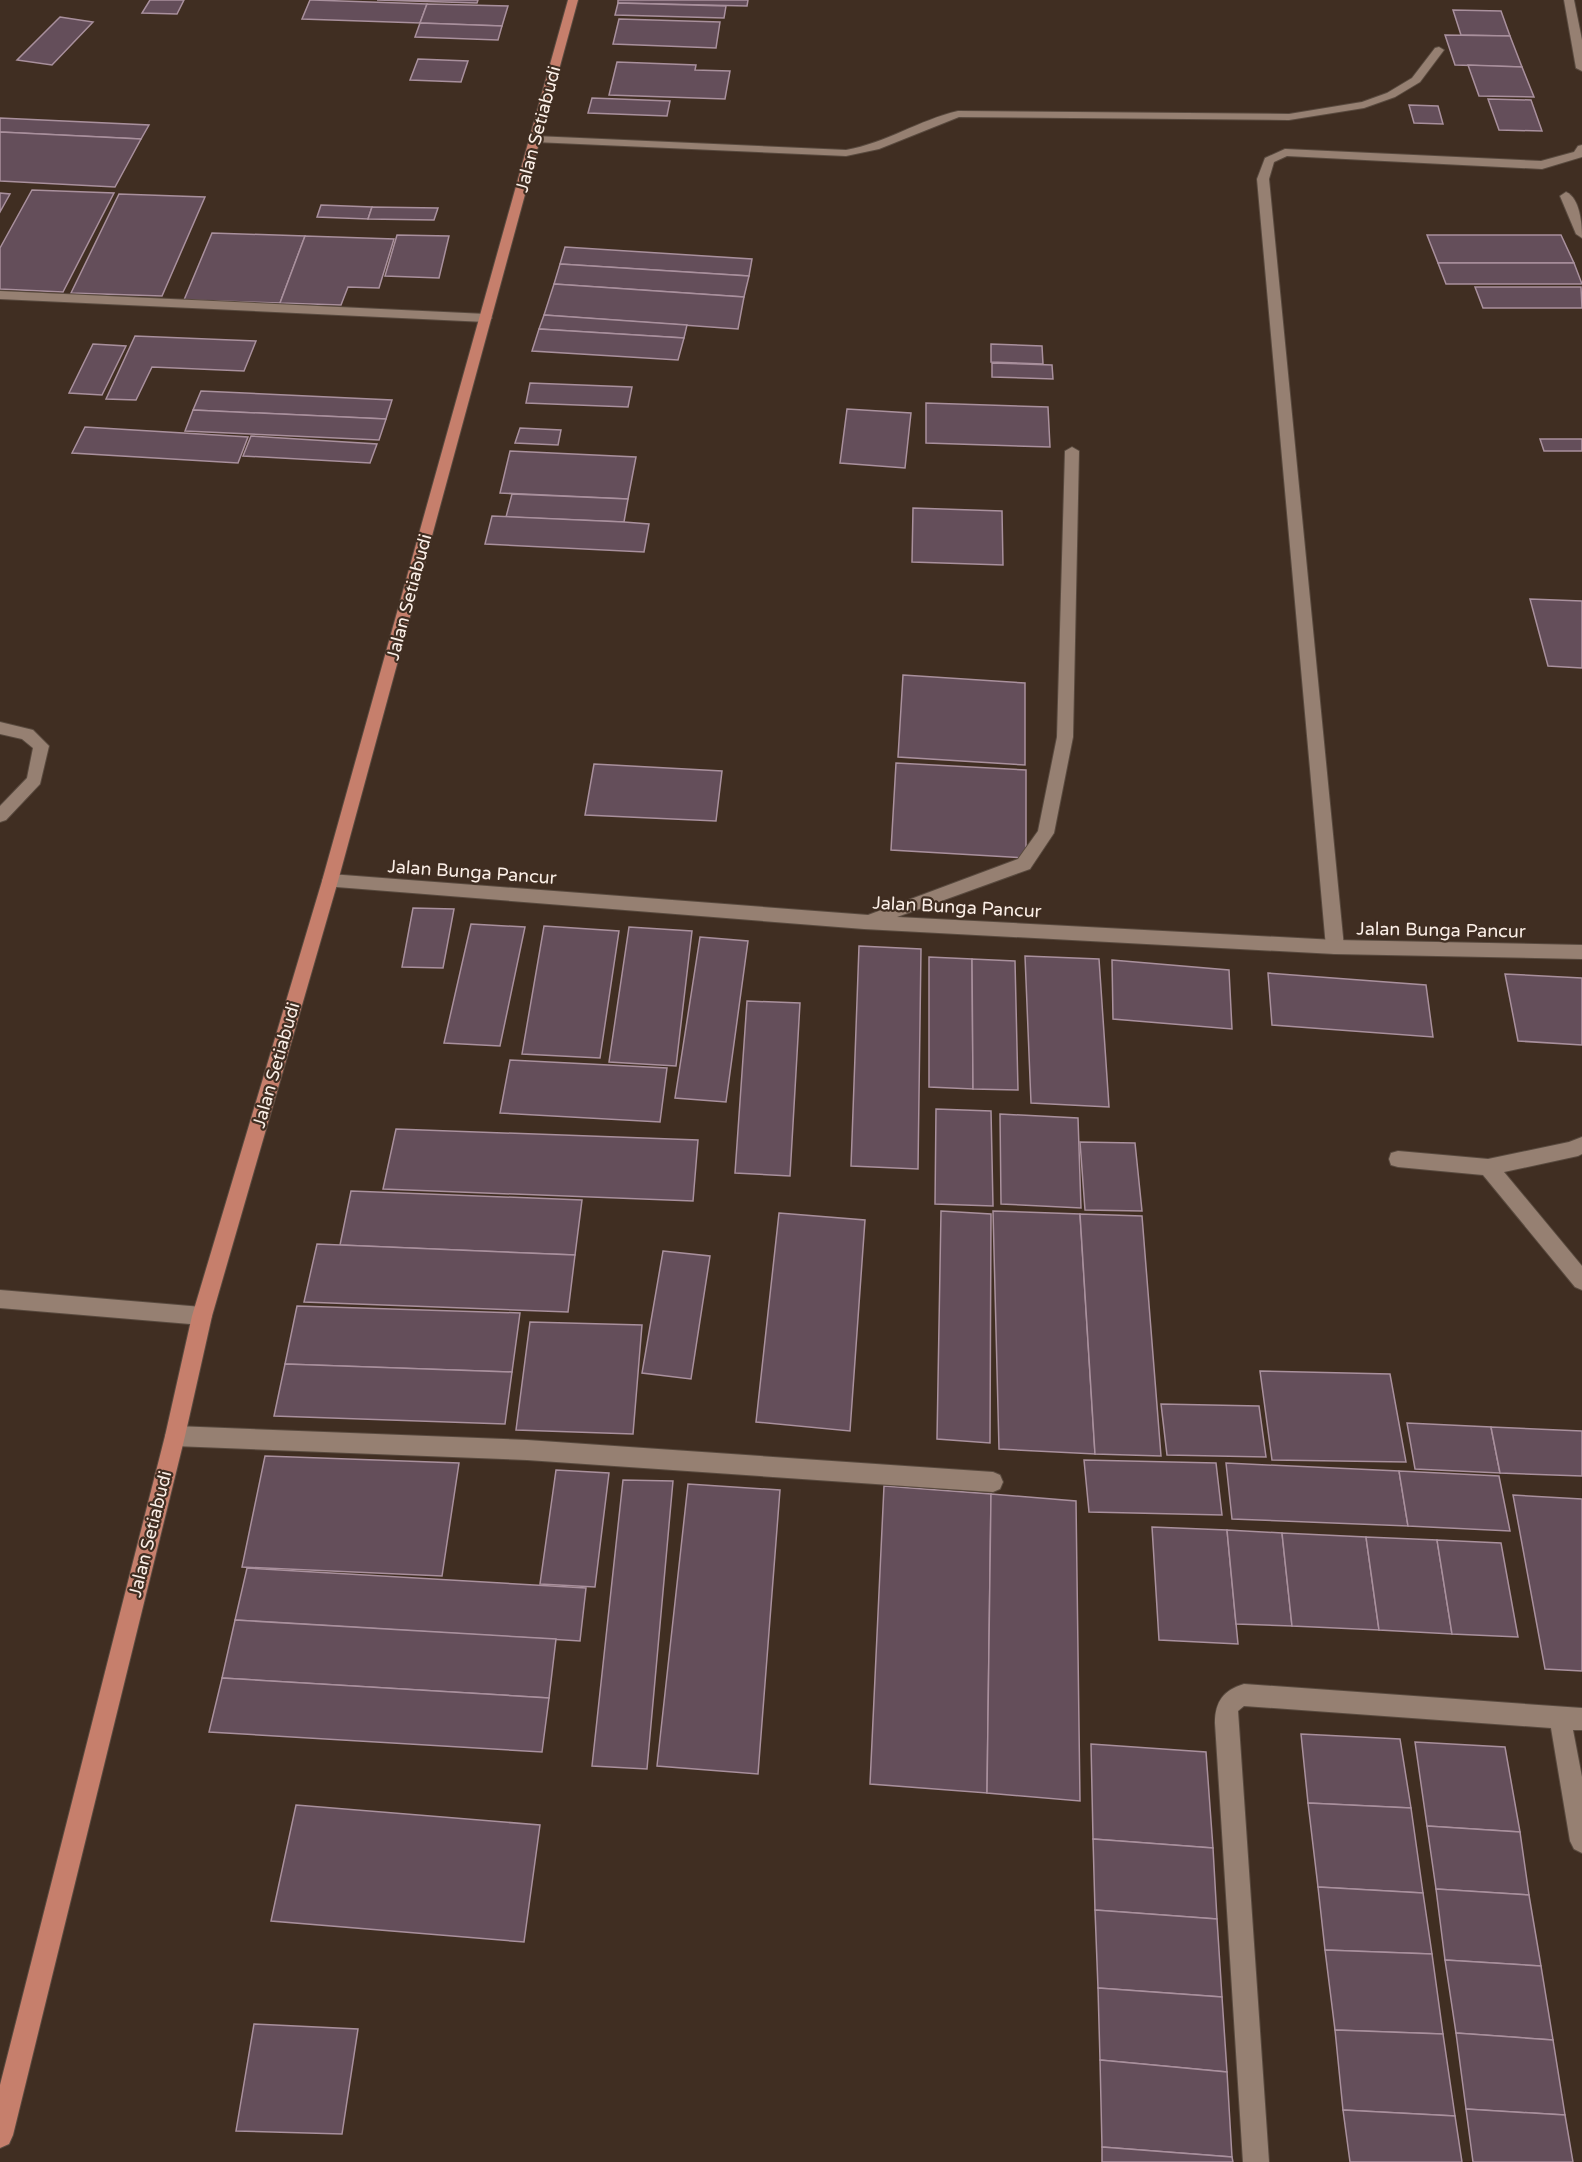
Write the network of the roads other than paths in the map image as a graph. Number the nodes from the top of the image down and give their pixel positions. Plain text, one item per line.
1 (573, 0) edge
2 (1569, 0) edge
3 (1439, 50) dead end
4 (1582, 68) edge
5 (535, 139) junction
6 (1582, 148) edge
7 (1566, 196) dead end
8 (1582, 234) edge
9 (0, 295) edge
10 (486, 318) junction
11 (1072, 451) dead end
12 (0, 728) edge
13 (0, 816) edge
14 (330, 880) junction
15 (864, 922) junction
16 (1335, 946) junction
17 (1582, 952) edge
18 (1582, 1145) edge
19 (1398, 1159) dead end
20 (1488, 1167) junction
21 (1582, 1281) edge
22 (0, 1299) edge
23 (202, 1316) junction
24 (175, 1436) junction
25 (993, 1482) dead end
26 (1571, 1718) edge
27 (1582, 1841) edge
28 (0, 2135) edge
29 (1256, 2162) edge

1 - 5 main road, Jalan Setiabudi
2 - 4 street
3 - 5 street
5 - 10 main road, Jalan Setiabudi
6 - 16 street
7 - 8 street
9 - 10 street
10 - 14 main road, Jalan Setiabudi
11 - 15 street
12 - 13 street
14 - 15 street, Jalan Bunga Pancur
14 - 23 main road, Jalan Setiabudi
15 - 16 street, Jalan Bunga Pancur
16 - 17 street, Jalan Bunga Pancur
18 - 20 street
19 - 20 street
20 - 21 street
22 - 23 street
23 - 24 main road, Jalan Setiabudi
24 - 25 street
24 - 28 main road, Jalan Setiabudi
26 - 27 street
26 - 29 street

